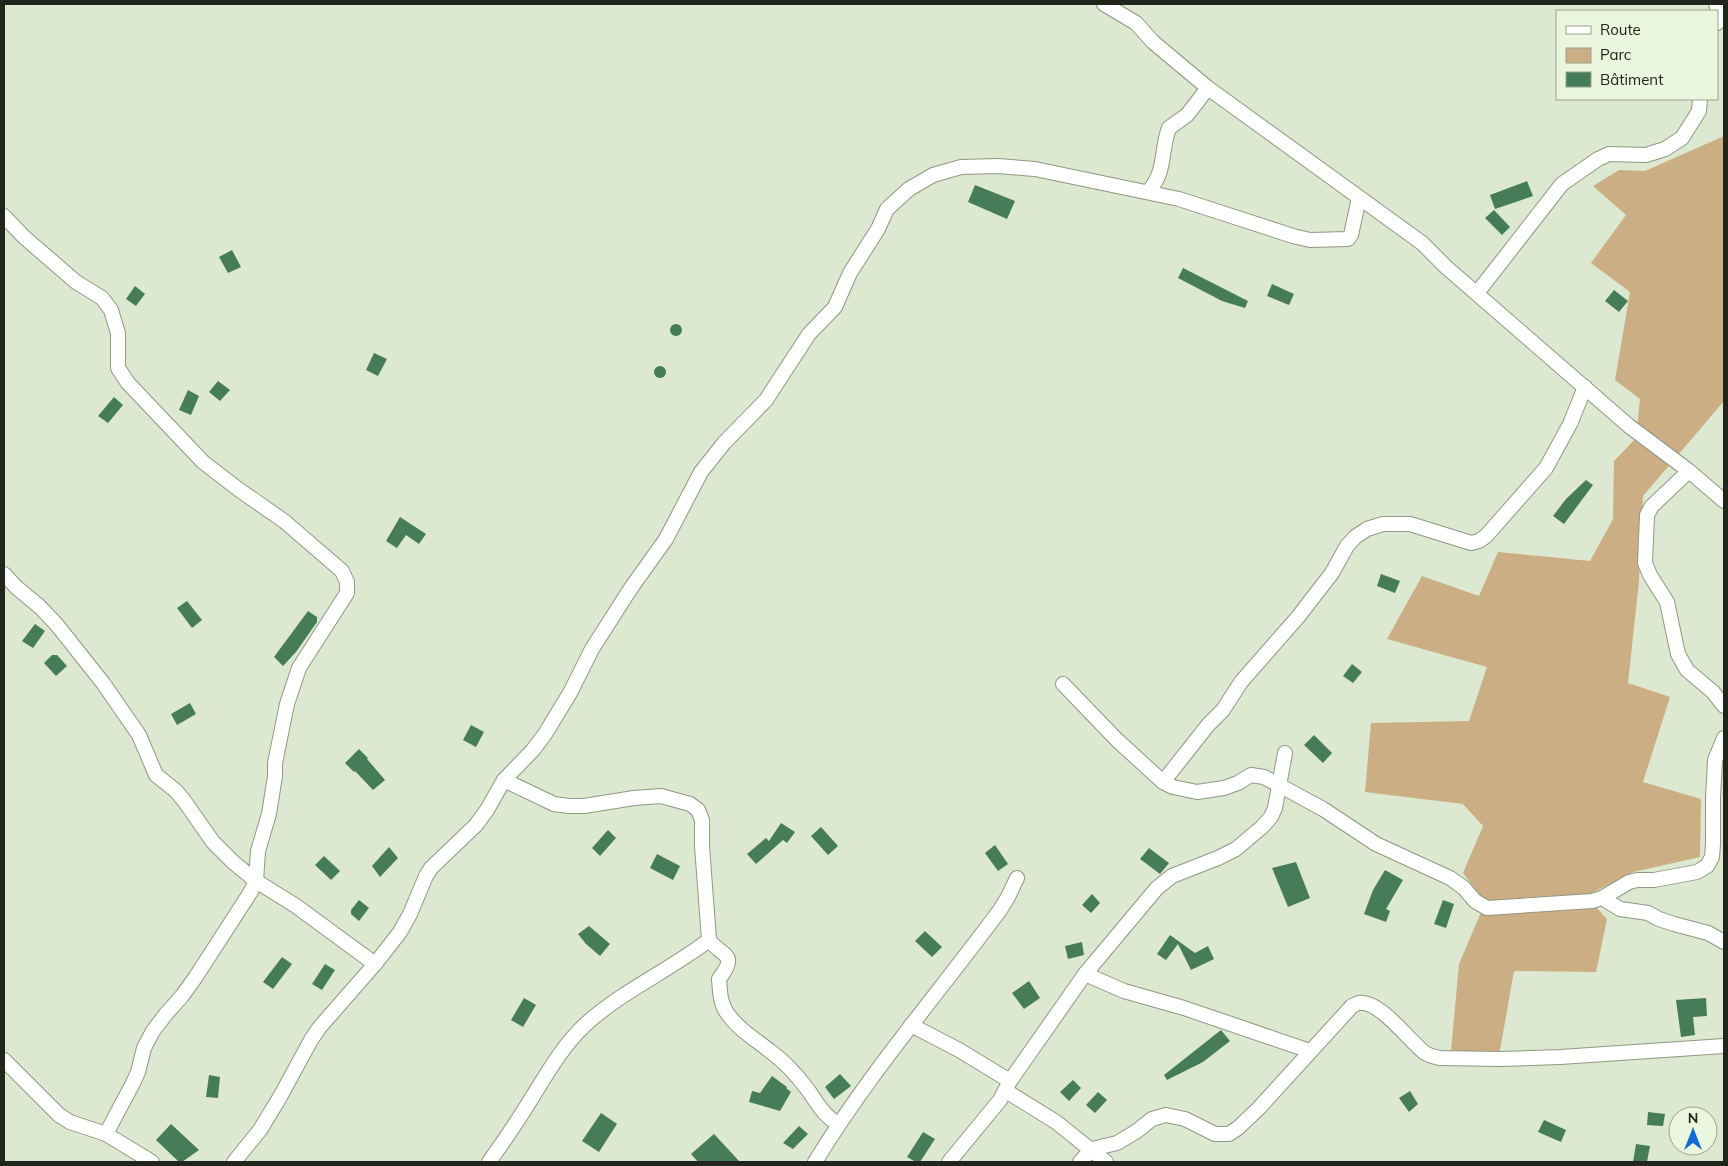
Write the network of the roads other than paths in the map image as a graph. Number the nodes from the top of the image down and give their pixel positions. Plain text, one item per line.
1 (1104, 4) edge
2 (1716, 4) edge
3 (1718, 20) edge
4 (1208, 88) junction
5 (1700, 100) edge
6 (1148, 192) junction
7 (1359, 198) junction
8 (4, 216) edge
9 (1476, 293) junction
10 (1585, 387) junction
11 (1689, 471) junction
12 (1724, 501) edge
13 (4, 574) edge
14 (1063, 684) dead end
15 (1724, 706) edge
16 (1724, 738) edge
17 (1285, 753) dead end
18 (504, 780) junction
19 (1163, 782) junction
20 (1280, 785) junction
21 (1017, 878) dead end
22 (256, 880) junction
23 (1602, 898) junction
24 (709, 940) junction
25 (1724, 942) edge
26 (375, 964) junction
27 (1085, 974) junction
28 (911, 1025) junction
29 (1724, 1046) edge
30 (1310, 1051) junction
31 (4, 1060) edge
32 (1008, 1086) junction
33 (838, 1124) junction
34 (106, 1134) junction
35 (1092, 1149) junction
36 (152, 1162) edge
37 (234, 1162) edge
38 (488, 1162) edge
39 (815, 1162) edge
40 (949, 1162) edge
41 (1080, 1162) edge
42 (1106, 1162) edge

1 - 4 street
2 - 3 street
4 - 6 street
4 - 7 street
5 - 9 street
6 - 7 street
6 - 18 street
7 - 9 street
8 - 22 street
9 - 10 street
10 - 11 street
10 - 19 street
11 - 12 street
11 - 15 street
13 - 22 street
14 - 19 street
16 - 23 street
17 - 20 street
18 - 24 street
18 - 26 street
19 - 20 street
20 - 23 street
20 - 27 street
21 - 28 street
22 - 26 street
22 - 34 street
23 - 25 street
24 - 33 street
24 - 38 street
26 - 37 street
27 - 30 street
27 - 32 street
28 - 32 street
28 - 33 street
29 - 30 street
30 - 35 street
31 - 34 street
32 - 35 street
32 - 40 street
33 - 39 street
34 - 36 street
35 - 41 street
35 - 42 street

